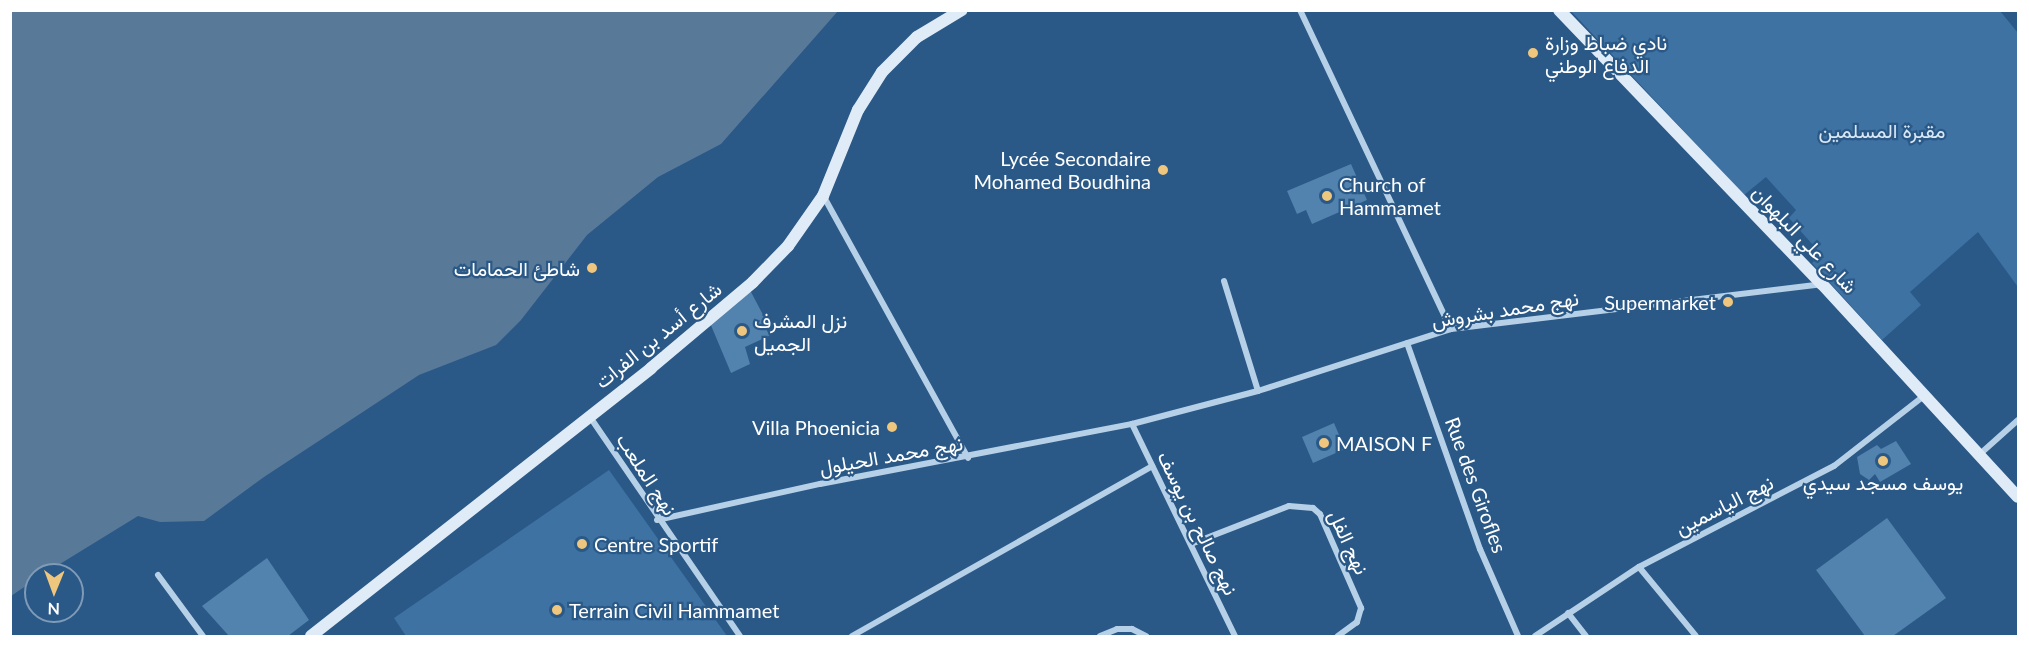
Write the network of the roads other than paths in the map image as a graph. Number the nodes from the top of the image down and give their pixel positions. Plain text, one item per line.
1 (962, 10) edge
2 (1300, 10) edge
3 (1559, 10) edge
4 (824, 196) junction
5 (1224, 281) dead end
6 (1822, 284) junction
7 (1451, 329) junction
8 (1407, 344) junction
9 (1258, 391) junction
10 (1924, 396) junction
11 (589, 416) junction
12 (2019, 420) edge
13 (1132, 424) junction
14 (1980, 454) junction
15 (968, 458) junction
16 (1152, 466) junction
17 (2019, 497) edge
18 (657, 520) junction
19 (1191, 544) junction
20 (1639, 567) junction
21 (158, 575) dead end
22 (1568, 613) junction
23 (203, 636) edge
24 (311, 636) edge
25 (740, 636) edge
26 (852, 636) edge
27 (1100, 636) edge
28 (1146, 636) edge
29 (1235, 636) edge
30 (1338, 636) edge
31 (1518, 636) edge
32 (1535, 636) edge
33 (1586, 636) edge
34 (1696, 636) edge

1 - 4 street, شارع أسد بن الفرات
2 - 7 street
3 - 6 street, شارع علي البلهوان
4 - 11 street, شارع أسد بن الفرات
4 - 15 street
5 - 9 street
6 - 7 street, نهج محمد بشروش
6 - 10 street, شارع علي البلهوان
7 - 8 street, نهج محمد بشروش
8 - 9 street, نهج محمد بشروش
8 - 31 street, Rue des Girofles
9 - 13 street, نهج محمد بشروش
10 - 14 street, شارع علي البلهوان
10 - 20 street, نهج الياسمين
11 - 18 street, نهج الملعب
11 - 24 street, شارع أسد بن الفرات
12 - 14 street
13 - 15 street, نهج محمد الحيلول
13 - 16 street, نهج صالح بن يوسف
14 - 17 street, شارع علي البلهوان
15 - 18 street, نهج محمد الحيلول
16 - 19 street, نهج صالح بن يوسف
16 - 26 street
18 - 25 street, نهج الملعب
19 - 29 street, نهج صالح بن يوسف
19 - 30 street, نهج الفل
20 - 22 street, نهج الياسمين
20 - 34 street
21 - 23 street
22 - 32 street, نهج الياسمين
22 - 33 street
27 - 28 street

